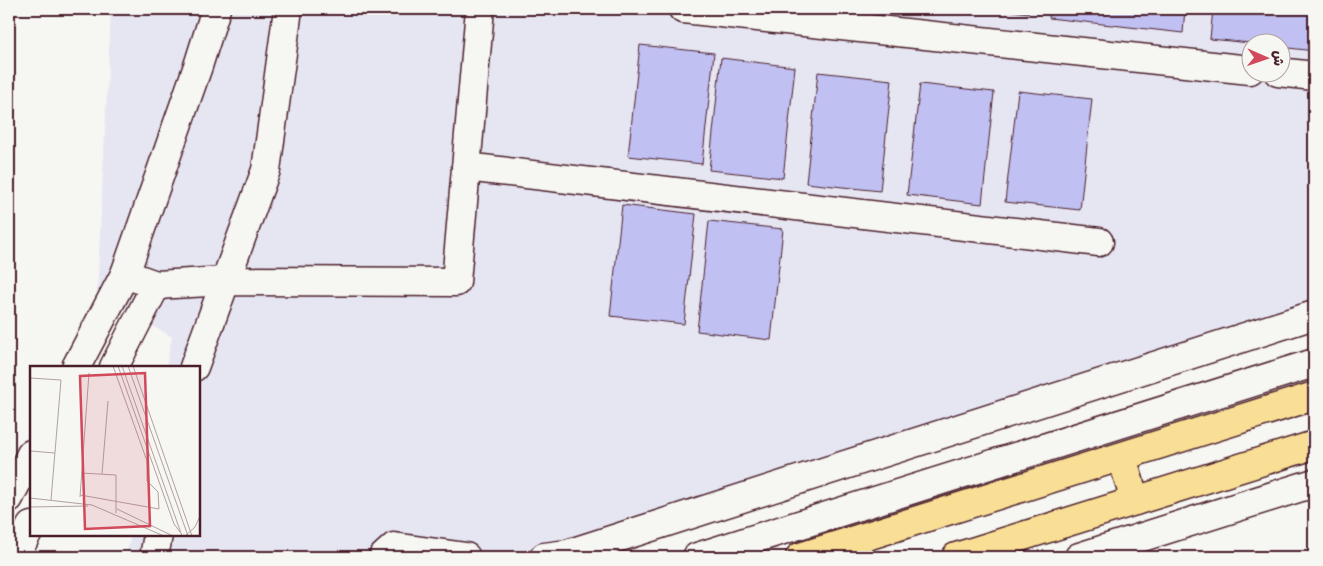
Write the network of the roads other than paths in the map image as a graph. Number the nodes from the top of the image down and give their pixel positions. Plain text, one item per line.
1 (196, 9) edge
2 (216, 9) edge
3 (288, 9) edge
4 (480, 9) edge
5 (683, 9) edge
6 (198, 66) junction
7 (1240, 69) edge
8 (1290, 73) edge
9 (1314, 76) edge
10 (466, 167) junction
11 (1099, 242) dead end
12 (125, 274) junction
13 (226, 281) junction
14 (156, 285) junction
15 (1314, 315) edge
16 (1314, 363) edge
17 (77, 366) edge
18 (115, 366) edge
19 (194, 366) edge
20 (1314, 396) edge
21 (1314, 445) edge
22 (30, 456) edge
23 (1122, 458) junction
24 (1314, 483) edge
25 (9, 498) edge
26 (1135, 501) junction
27 (30, 528) edge
28 (158, 536) edge
29 (15, 557) edge
30 (154, 557) edge
31 (382, 557) edge
32 (466, 557) edge
33 (544, 557) edge
34 (697, 557) edge
35 (800, 557) edge
36 (956, 557) edge
37 (1079, 557) edge

1 - 6 street
2 - 6 street
3 - 13 street
4 - 10 street
5 - 7 street
6 - 12 street
8 - 9 street
10 - 11 street
10 - 13 street
12 - 14 street
12 - 17 street
13 - 14 street
13 - 19 street
14 - 18 street
15 - 33 street
16 - 34 street
20 - 23 main road
21 - 26 main road
22 - 25 street
23 - 26 main road
23 - 35 main road
24 - 37 street
26 - 36 main road
27 - 29 street
28 - 30 street
31 - 32 street

